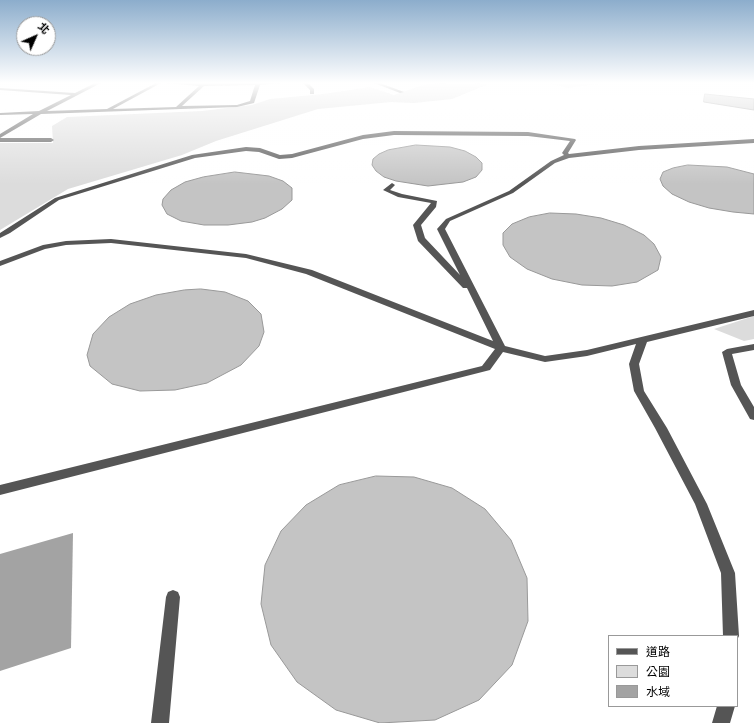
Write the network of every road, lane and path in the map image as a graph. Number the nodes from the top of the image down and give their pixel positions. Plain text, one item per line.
1 (32, 117) edge
2 (0, 136) edge
3 (0, 140) edge
4 (51, 140) dead end
5 (754, 141) edge
6 (568, 156) junction
7 (392, 185) dead end
8 (0, 236) edge
9 (0, 264) edge
10 (474, 295) junction
11 (754, 313) edge
12 (643, 339) junction
13 (754, 347) edge
14 (501, 348) junction
15 (754, 416) edge
16 (0, 490) edge
17 (173, 597) dead end
18 (731, 635) edge
19 (726, 707) edge
20 (160, 723) edge
21 (721, 723) edge

1 - 2 street
3 - 4 street
5 - 6 street
6 - 8 street
6 - 10 street
7 - 10 street
9 - 14 street
10 - 14 street
11 - 12 street
12 - 14 street
12 - 18 street
13 - 15 street
14 - 16 street
17 - 20 street
19 - 21 street

